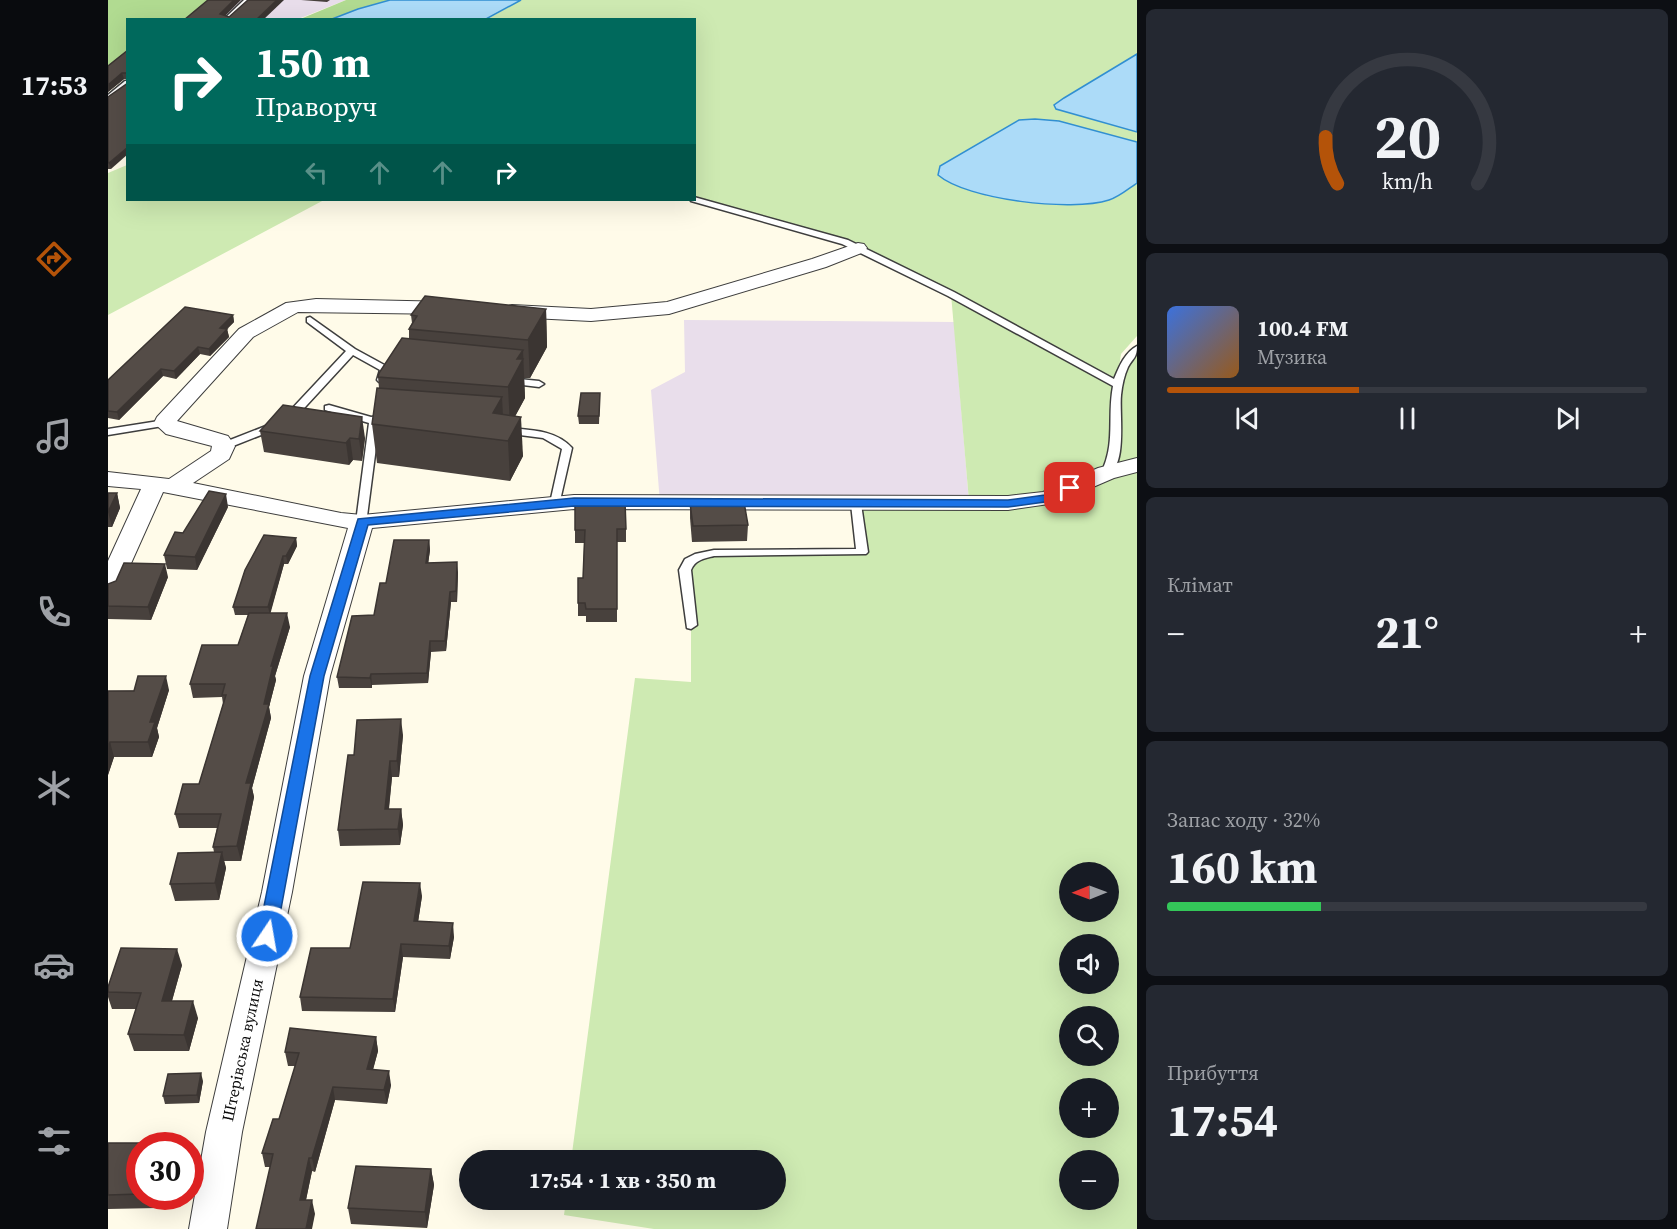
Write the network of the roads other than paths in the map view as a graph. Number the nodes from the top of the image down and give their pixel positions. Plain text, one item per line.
1 (248, 0) edge
2 (228, 18) edge
3 (126, 85) edge
4 (108, 99) edge
5 (696, 200) edge
6 (858, 248) junction
7 (469, 309) edge
8 (491, 310) edge
9 (310, 320) dead end
10 (1137, 350) edge
11 (352, 351) junction
12 (385, 369) junction
13 (397, 370) edge
14 (504, 380) edge
15 (539, 384) dead end
16 (1116, 384) junction
17 (378, 393) edge
18 (329, 408) dead end
19 (375, 416) junction
20 (165, 423) junction
21 (399, 423) edge
22 (493, 430) edge
23 (108, 432) edge
24 (224, 446) junction
25 (1137, 465) edge
26 (1106, 473) junction
27 (108, 479) edge
28 (164, 486) junction
29 (555, 503) junction
30 (856, 504) junction
31 (362, 522) junction
32 (108, 588) edge
33 (691, 625) dead end
34 (208, 1229) edge

1 - 2 lane
3 - 4 lane
5 - 6 lane
6 - 8 street
6 - 16 lane
7 - 20 street
9 - 11 lane
10 - 16 lane
11 - 12 lane
11 - 24 lane
12 - 13 lane
12 - 17 lane
14 - 15 lane
16 - 26 lane
18 - 19 lane
19 - 21 lane
19 - 31 lane
20 - 23 lane
20 - 24 street
22 - 29 lane
24 - 28 street
25 - 26 street
26 - 30 street
27 - 28 street
28 - 31 street
28 - 32 street
29 - 30 street
29 - 31 street
30 - 33 lane
31 - 34 street, Штерівська вулиця

